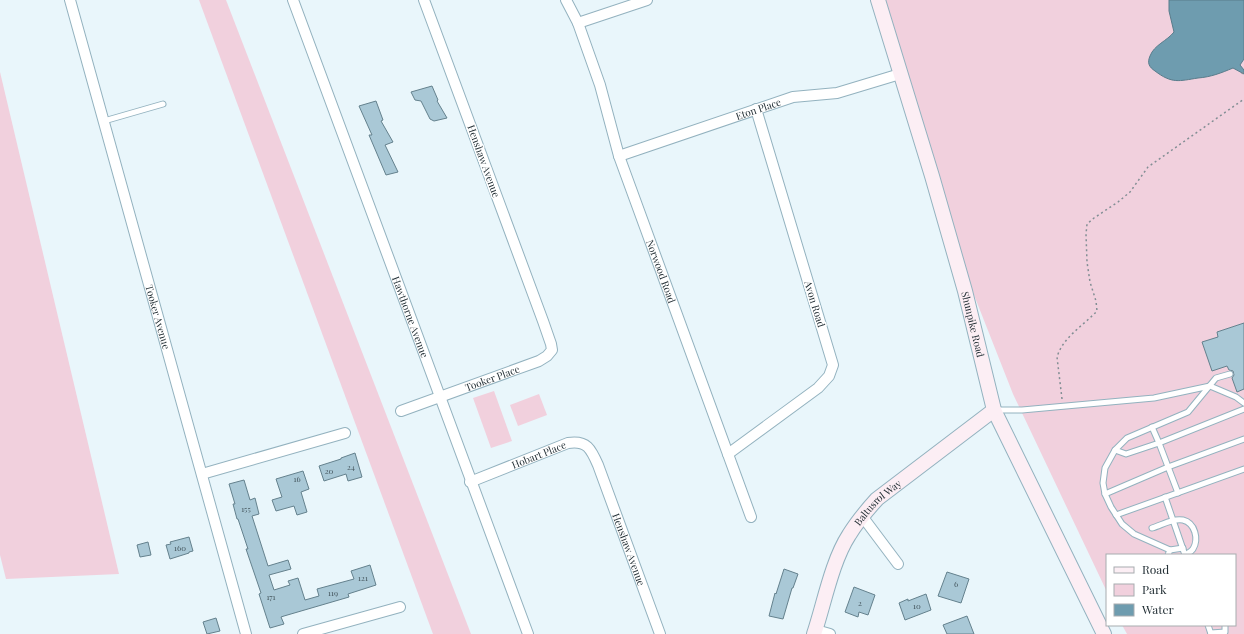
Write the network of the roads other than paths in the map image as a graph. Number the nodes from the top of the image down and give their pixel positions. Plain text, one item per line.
1 (70, 0) edge
2 (424, 0) edge
3 (566, 0) edge
4 (647, 0) edge
5 (878, 0) edge
6 (296, 1) edge
7 (578, 23) junction
8 (900, 74) junction
9 (163, 104) dead end
10 (756, 109) junction
11 (104, 121) junction
12 (618, 156) junction
13 (543, 321) joint
14 (1230, 374) dead end
15 (1210, 386) junction
16 (440, 396) junction
17 (1244, 403) edge
18 (1244, 409) edge
19 (994, 410) junction
20 (401, 411) dead end
21 (1152, 427) junction
22 (346, 433) dead end
23 (1244, 439) edge
24 (1159, 443) junction
25 (1115, 450) junction
26 (728, 454) junction
27 (598, 465) joint
28 (1168, 467) junction
29 (1244, 469) edge
30 (202, 474) junction
31 (470, 482) junction
32 (1178, 493) junction
33 (1105, 494) junction
34 (1165, 497) junction
35 (1116, 515) junction
36 (862, 516) junction
37 (751, 517) dead end
38 (1173, 520) junction
39 (1152, 528) dead end
40 (1182, 548) junction
41 (1169, 553) edge
42 (1185, 554) edge
43 (1186, 554) edge
44 (898, 564) dead end
45 (400, 607) dead end
46 (1225, 626) edge
47 (815, 632) edge
48 (1211, 633) edge
49 (246, 634) edge
50 (303, 634) edge
51 (528, 634) edge
52 (660, 634) edge
53 (830, 634) edge
54 (1104, 634) edge

1 - 11 street, Tooker Avenue
2 - 13 street, Henshaw Avenue
3 - 7 street, Norwood Road
4 - 7 street
5 - 8 street, Shunpike Road
6 - 16 street, Hawthorne Avenue
7 - 12 street, Norwood Road
8 - 10 street, Eton Place
8 - 19 street, Shunpike Road
9 - 11 lane
10 - 12 street, Eton Place
10 - 26 street, Avon Road
11 - 30 street, Tooker Avenue
12 - 26 street, Norwood Road
13 - 16 street, Tooker Place
14 - 15 lane
15 - 17 lane
15 - 19 lane
15 - 21 lane
16 - 20 street, Tooker Place
16 - 31 street, Hawthorne Avenue
18 - 24 lane
19 - 36 street, Baltusrol Way
19 - 54 street, Shunpike Road
21 - 24 lane
21 - 25 lane
22 - 30 street
23 - 28 lane
24 - 25 lane
24 - 28 lane
25 - 33 lane
26 - 37 street, Norwood Road
27 - 31 street, Hobart Place
27 - 52 street, Henshaw Avenue
28 - 32 lane
28 - 33 lane
29 - 32 lane
30 - 49 street, Tooker Avenue
31 - 51 street, Hawthorne Avenue
32 - 34 lane
33 - 35 lane
34 - 35 lane
34 - 38 lane
35 - 41 lane
36 - 44 street
36 - 47 street, Baltusrol Way
38 - 39 lane
38 - 40 lane
38 - 43 lane
40 - 41 lane
40 - 42 lane
45 - 50 street
46 - 48 lane
47 - 53 street

